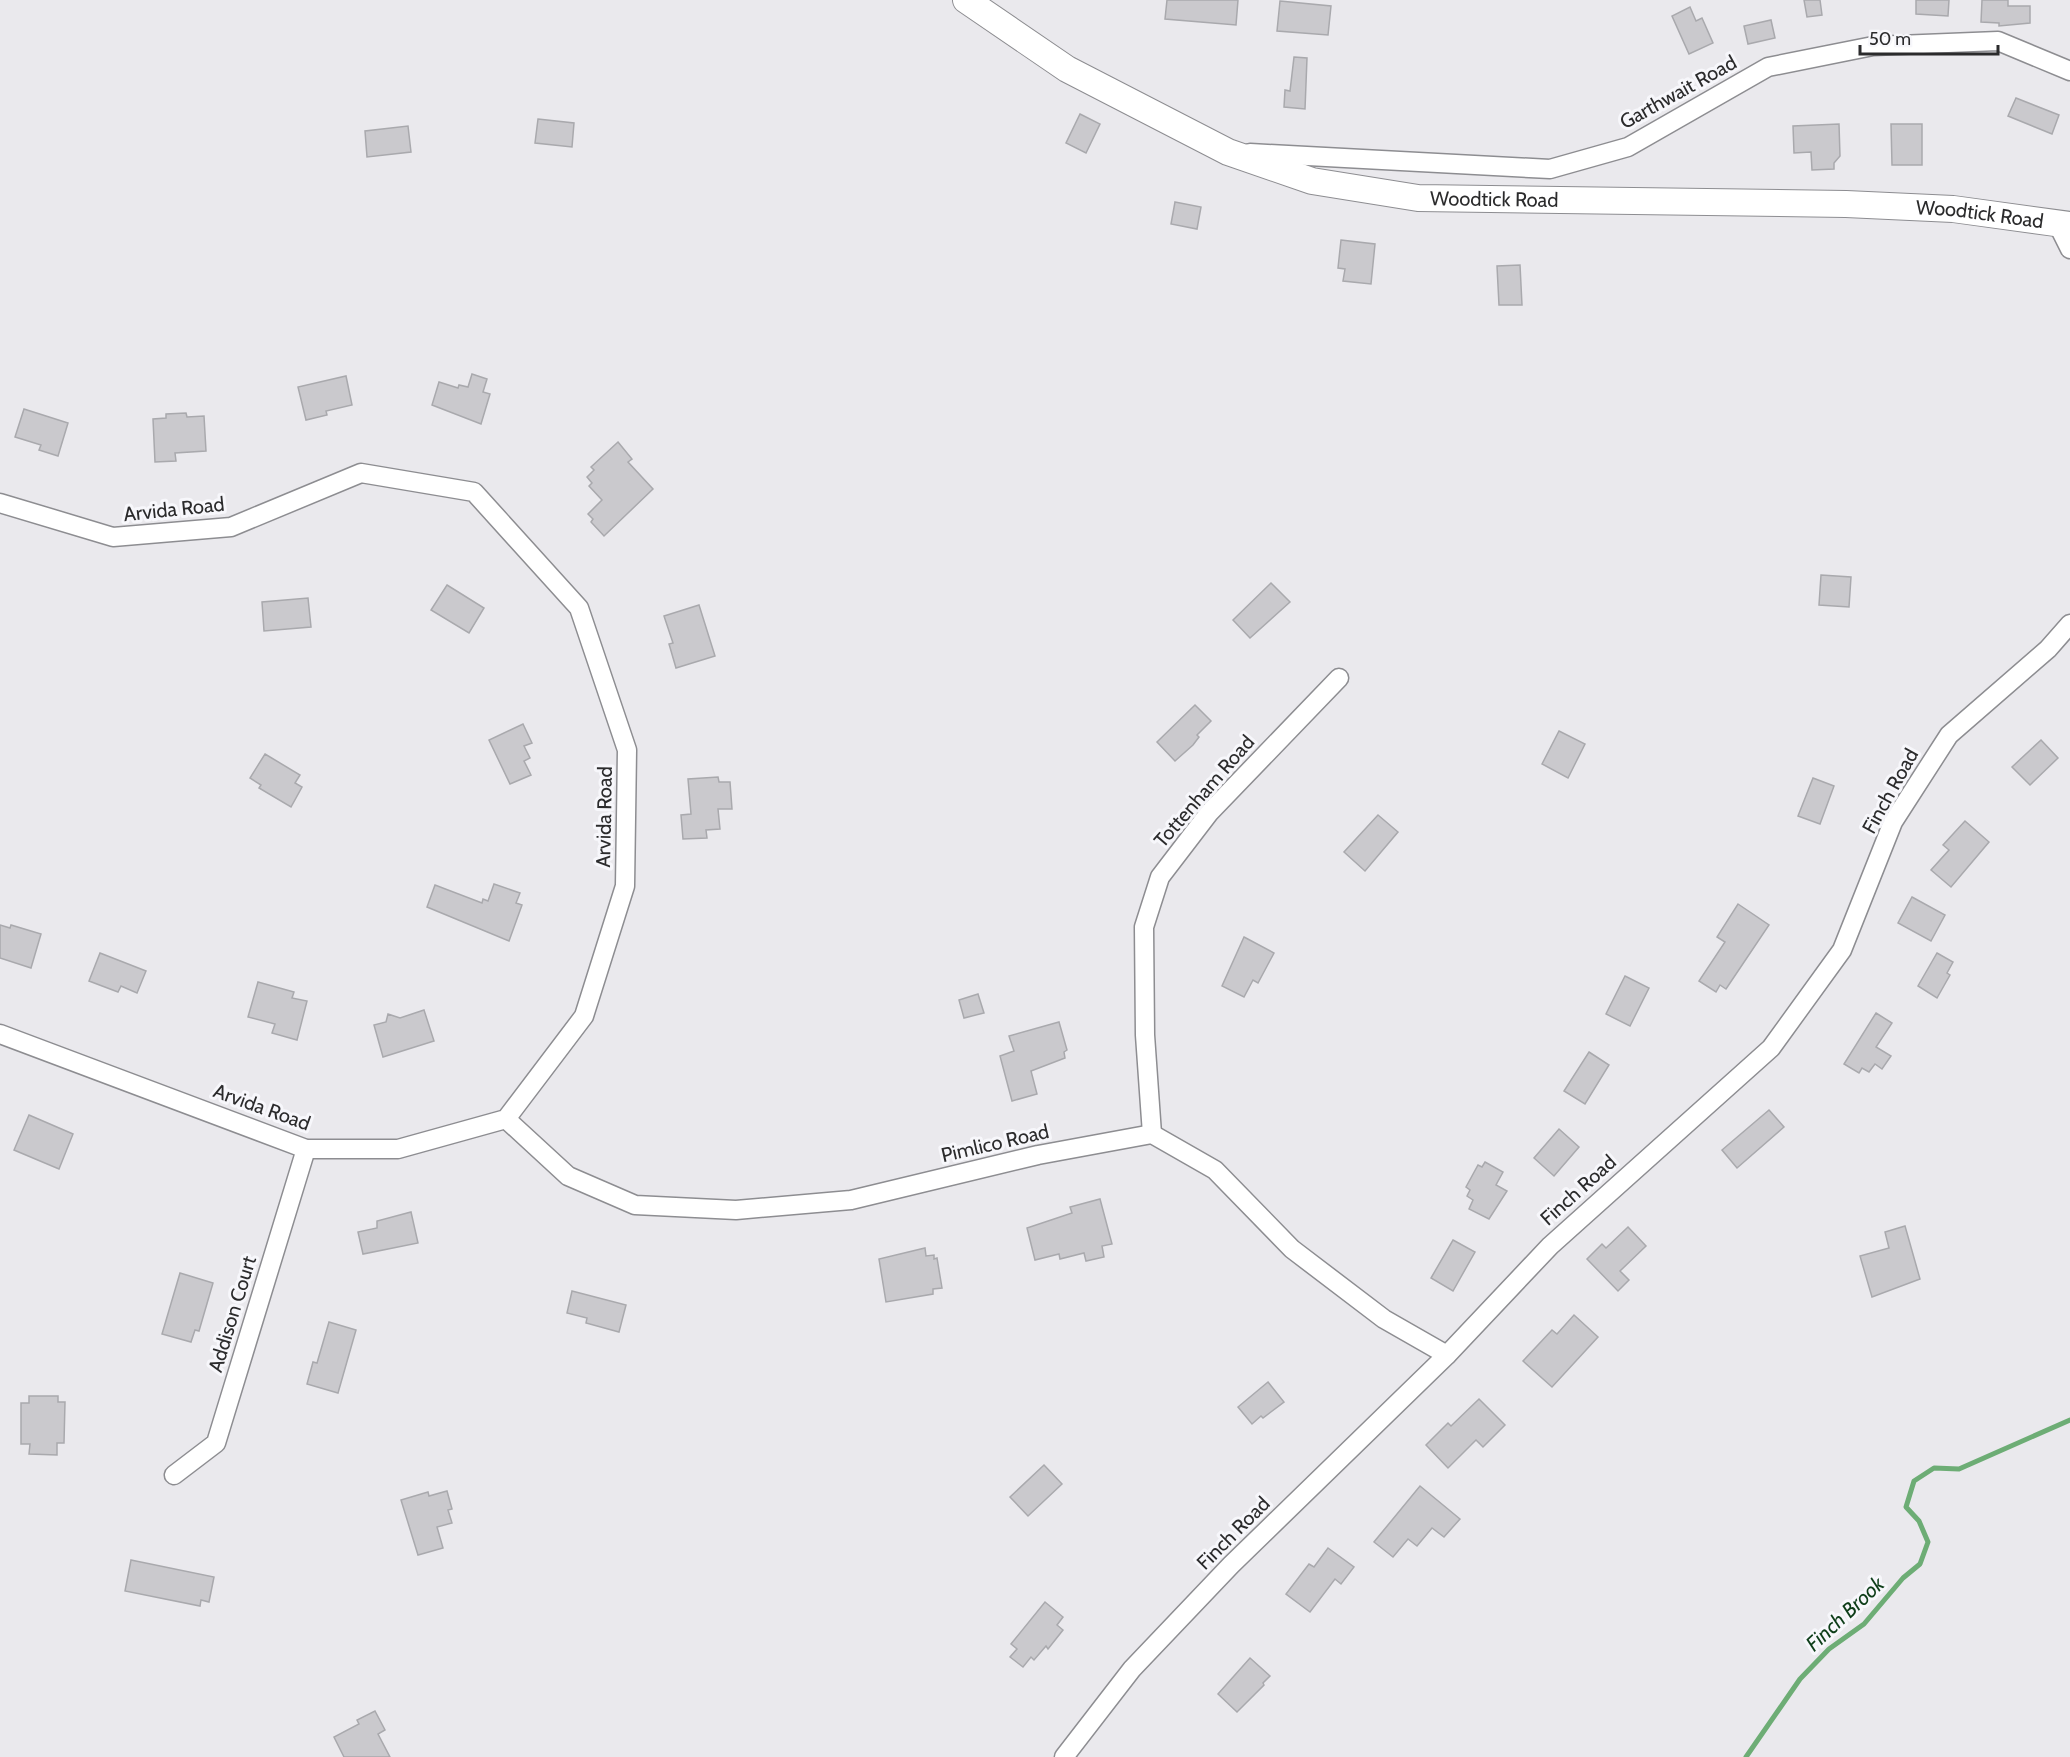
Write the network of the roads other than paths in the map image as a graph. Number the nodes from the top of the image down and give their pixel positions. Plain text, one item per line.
1 (966, 0) edge
2 (2070, 71) edge
3 (1228, 152) junction
4 (2063, 223) edge
5 (2070, 249) edge
6 (0, 503) edge
7 (2070, 624) edge
8 (1339, 678) dead end
9 (0, 1034) edge
10 (506, 1119) junction
11 (1152, 1134) junction
12 (306, 1149) junction
13 (1447, 1355) junction
14 (174, 1475) dead end
15 (1064, 1757) edge

1 - 3 main road, Woodtick Road
2 - 3 street, Garthwait Road
3 - 4 main road, Woodtick Road
4 - 5 street
6 - 10 street, Arvida Road
7 - 13 street, Finch Road
8 - 11 street, Tottenham Road
9 - 12 street, Arvida Road
10 - 11 street, Pimlico Road
10 - 12 street, Arvida Road
11 - 13 street
12 - 14 street, Addison Court
13 - 15 street, Finch Road

